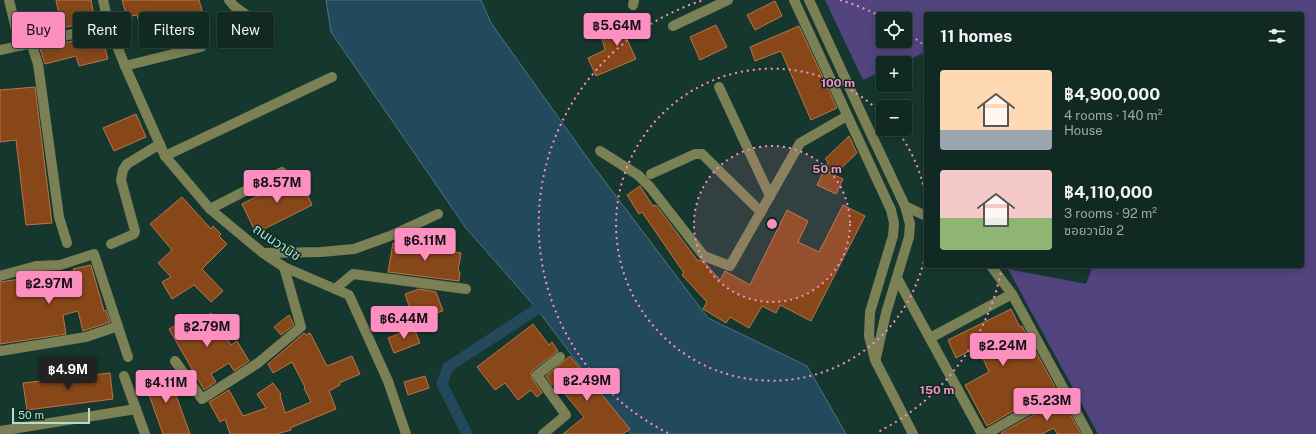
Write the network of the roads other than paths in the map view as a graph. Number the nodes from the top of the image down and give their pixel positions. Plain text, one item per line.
1 (9, 0) edge
2 (103, 0) edge
3 (229, 0) edge
4 (728, 0) edge
5 (794, 0) edge
6 (809, 0) edge
7 (106, 12) edge
8 (242, 12) edge
9 (12, 13) edge
10 (673, 26) dead end
11 (12, 48) edge
12 (33, 48) edge
13 (118, 48) edge
14 (197, 48) edge
15 (0, 50) edge
16 (125, 66) junction
17 (332, 77) dead end
18 (719, 88) dead end
19 (847, 116) junction
20 (160, 144) junction
21 (600, 151) dead end
22 (165, 156) junction
23 (282, 172) dead end
24 (651, 174) dead end
25 (770, 196) junction
26 (905, 206) junction
27 (210, 209) junction
28 (761, 212) junction
29 (438, 214) dead end
30 (924, 215) edge
31 (67, 243) dead end
32 (111, 244) dead end
33 (263, 253) junction
34 (284, 266) junction
35 (992, 268) edge
36 (0, 276) edge
37 (896, 278) junction
38 (466, 289) dead end
39 (335, 290) junction
40 (1012, 294) junction
41 (118, 326) junction
42 (930, 338) junction
43 (0, 351) edge
44 (128, 357) dead end
45 (560, 357) dead end
46 (875, 360) junction
47 (175, 361) dead end
48 (124, 376) dead end
49 (1064, 390) junction
50 (136, 409) junction
51 (0, 431) edge
52 (145, 434) edge
53 (406, 434) edge
54 (543, 434) edge
55 (913, 434) edge
56 (982, 434) edge
57 (986, 434) edge
58 (1088, 434) edge

1 - 9 street
2 - 7 street, ถนนวานิช
3 - 8 street
4 - 10 street
5 - 19 street
6 - 26 street
11 - 15 street
12 - 31 street
13 - 16 street, ถนนวานิช
14 - 16 street
16 - 20 street, ถนนวานิช
17 - 22 street
18 - 25 street
19 - 25 street
19 - 46 street
20 - 22 street, ถนนวานิช
20 - 32 street
21 - 28 street
22 - 27 street, ถนนวานิช
23 - 27 street
24 - 28 street
25 - 28 street
26 - 30 street
26 - 37 street
27 - 33 street, ถนนวานิช
29 - 33 street
33 - 34 street, ถนนวานิช
34 - 39 street, ถนนวานิช
34 - 47 street
35 - 40 street
36 - 41 street
37 - 42 street
37 - 46 street
38 - 39 street
39 - 53 street, ถนนวานิช
40 - 42 street
40 - 49 street
41 - 43 street
41 - 44 street
42 - 56 street
45 - 54 street
46 - 55 street
48 - 50 street
49 - 57 street
49 - 58 street
50 - 51 street
50 - 52 street

